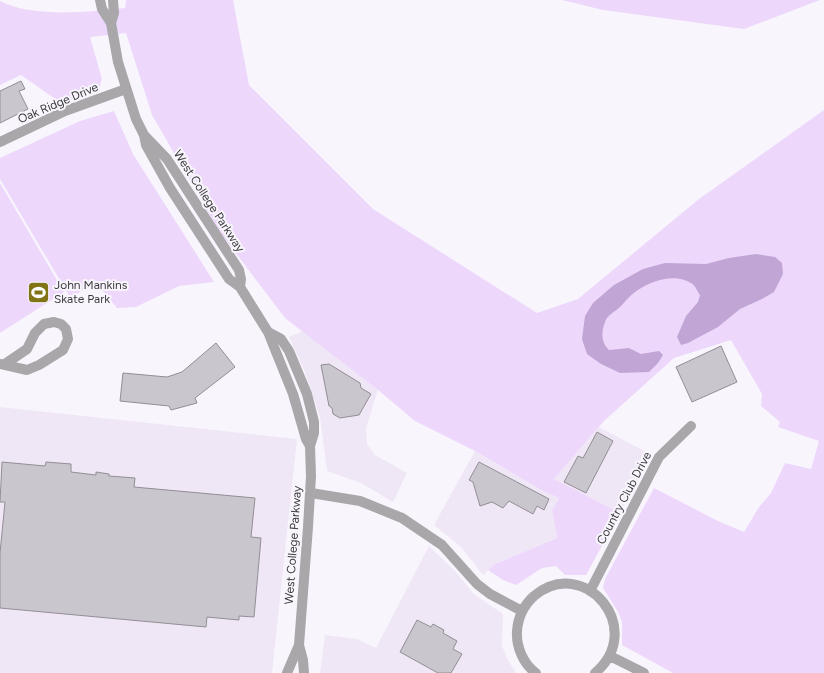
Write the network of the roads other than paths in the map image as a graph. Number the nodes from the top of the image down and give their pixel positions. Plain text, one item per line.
1 (100, 0) edge
2 (113, 0) edge
3 (111, 23) junction
4 (126, 89) junction
5 (0, 142) edge
6 (3, 364) edge
7 (691, 426) dead end
8 (311, 493) junction
9 (590, 590) junction
10 (522, 612) junction
11 (298, 645) junction
12 (610, 656) junction
13 (287, 673) edge
14 (304, 673) edge
15 (536, 673) edge
16 (595, 673) edge
17 (644, 673) edge

1 - 3 street, West College Parkway
2 - 3 street, West College Parkway
3 - 4 street, West College Parkway
4 - 5 street, Oak Ridge Drive
4 - 8 street, West College Parkway
6 - 6 street
7 - 9 street, Country Club Drive
8 - 10 street
8 - 11 street, West College Parkway
9 - 10 street
9 - 12 street
10 - 15 street
11 - 13 street, West College Parkway
11 - 14 street, West College Parkway
12 - 16 street
12 - 17 street

